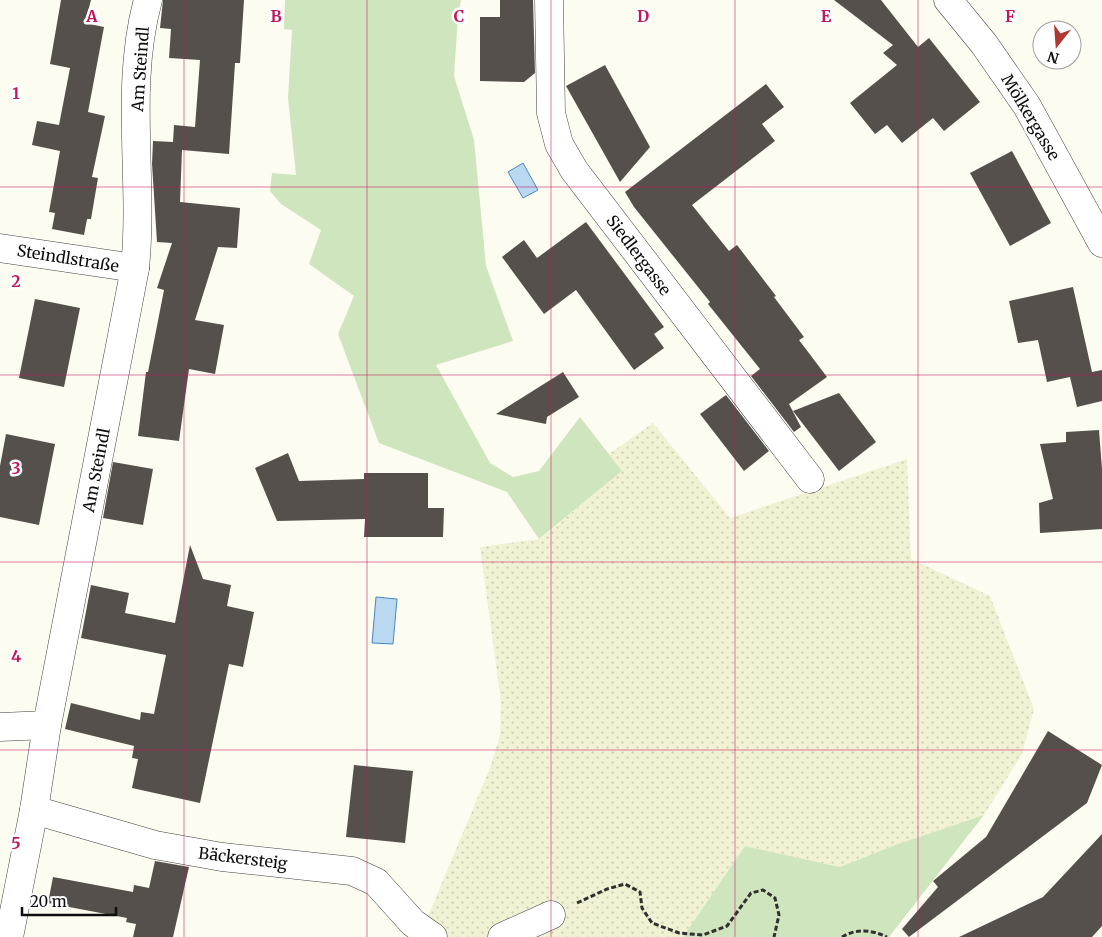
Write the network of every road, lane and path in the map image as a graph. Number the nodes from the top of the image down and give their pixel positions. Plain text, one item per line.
1 (148, 0) edge
2 (550, 0) edge
3 (948, 0) edge
4 (1102, 243) edge
5 (0, 248) edge
6 (135, 268) junction
7 (810, 479) dead end
8 (47, 725) junction
9 (0, 727) edge
10 (34, 810) junction
11 (551, 915) joint
12 (9, 937) edge
13 (433, 937) edge
14 (502, 937) edge
15 (774, 937) edge
16 (842, 937) edge
17 (887, 937) edge

1 - 6 street, Am Steindl
2 - 7 street, Siedlergasse
3 - 4 street, Mölkergasse
5 - 6 street, Steindlstraße
6 - 8 street, Am Steindl
8 - 9 street
8 - 10 street, Am Steindl
10 - 12 street, Am Steindl
10 - 13 street, Bäckersteig
11 - 14 street
11 - 15 path
16 - 17 path

